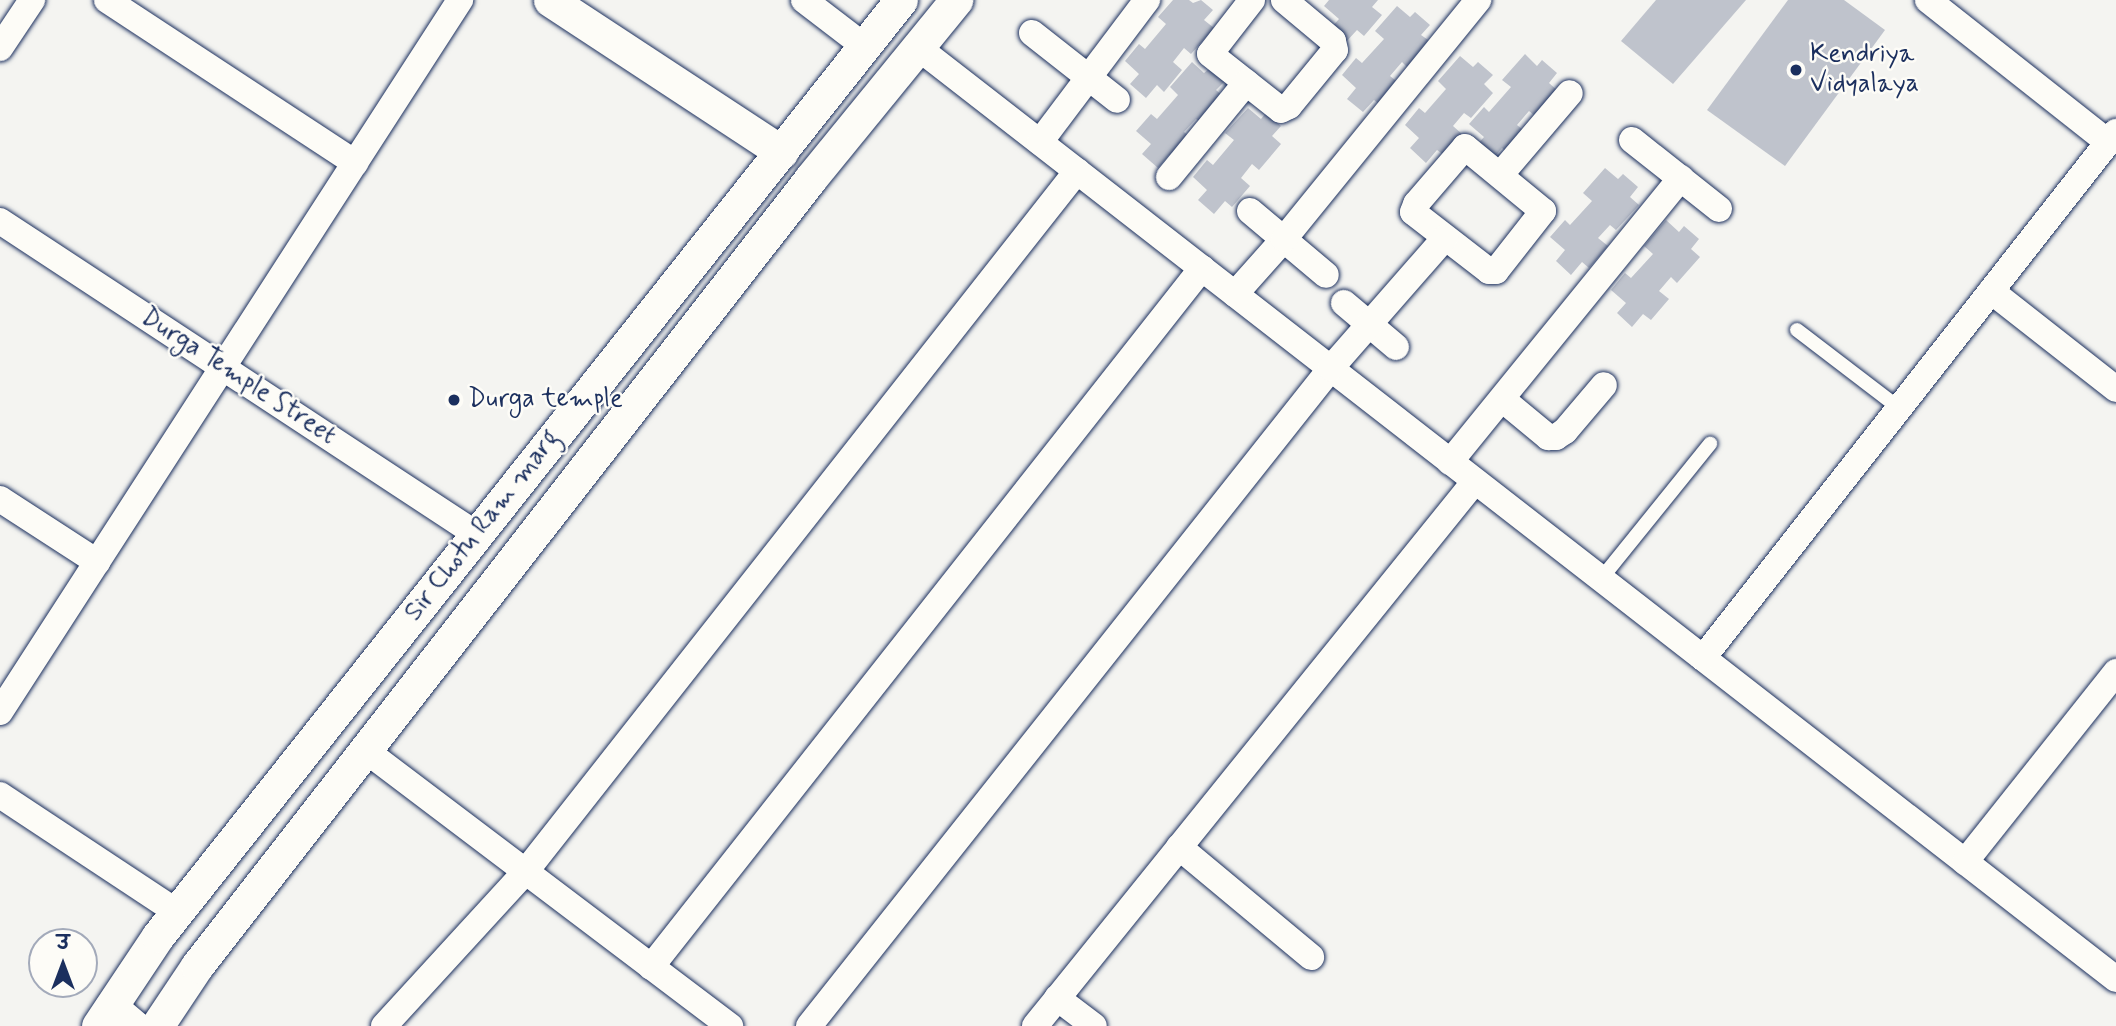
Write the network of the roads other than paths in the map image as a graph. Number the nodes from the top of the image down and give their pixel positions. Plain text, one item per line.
1 (32, 0) edge
2 (107, 0) edge
3 (460, 0) edge
4 (550, 0) edge
5 (804, 0) edge
6 (901, 0) edge
7 (956, 0) edge
8 (1146, 0) edge
9 (1252, 0) edge
10 (1478, 0) edge
11 (1928, 0) edge
12 (1301, 5) edge
13 (1031, 33) dead end
14 (864, 46) junction
15 (916, 46) junction
16 (0, 48) edge
17 (1088, 78) junction
18 (1246, 83) junction
19 (1570, 93) dead end
20 (1117, 100) dead end
21 (2112, 137) edge
22 (1632, 140) dead end
23 (1040, 142) junction
24 (781, 152) junction
25 (355, 163) junction
26 (1077, 171) junction
27 (1501, 174) junction
28 (1169, 177) dead end
29 (1681, 178) junction
30 (1719, 209) dead end
31 (1250, 211) dead end
32 (0, 221) edge
33 (1445, 238) junction
34 (1284, 239) junction
35 (1202, 268) junction
36 (1326, 275) dead end
37 (1991, 292) junction
38 (1235, 294) junction
39 (1344, 303) dead end
40 (1369, 324) junction
41 (1797, 330) dead end
42 (1396, 347) dead end
43 (223, 367) junction
44 (1331, 368) junction
45 (1604, 385) dead end
46 (2116, 389) edge
47 (1502, 399) junction
48 (1899, 408) junction
49 (1710, 444) dead end
50 (1450, 462) junction
51 (1475, 481) junction
52 (0, 499) edge
53 (477, 534) junction
54 (97, 562) junction
55 (1601, 579) junction
56 (1703, 658) junction
57 (2116, 672) edge
58 (0, 712) edge
59 (365, 750) junction
60 (0, 795) edge
61 (1179, 847) junction
62 (1965, 862) junction
63 (526, 871) junction
64 (177, 912) junction
65 (1311, 957) dead end
66 (651, 967) junction
67 (2116, 979) edge
68 (1057, 998) junction
69 (114, 1020) edge
70 (158, 1026) edge
71 (384, 1026) edge
72 (730, 1026) edge
73 (809, 1026) edge
74 (1035, 1026) edge
75 (1094, 1026) edge

1 - 16 street
2 - 25 street
3 - 25 street
4 - 24 street
5 - 14 street
6 - 14 street, Sir Chotu Ram marg
7 - 15 street, Sir Chotu Ram marg
8 - 17 street
9 - 18 street
10 - 34 street
11 - 21 street
12 - 18 street
13 - 17 street
14 - 24 street, Sir Chotu Ram marg
15 - 23 street
15 - 59 street, Sir Chotu Ram marg
17 - 20 street
17 - 23 street
18 - 28 street
19 - 27 street
21 - 37 street
22 - 29 street
23 - 26 street
24 - 53 street, Sir Chotu Ram marg
25 - 43 street
26 - 35 street
26 - 63 street
27 - 33 street
27 - 33 street
29 - 30 street
29 - 47 street
31 - 34 street
32 - 43 street, Durga Temple Street
33 - 40 street
34 - 36 street
34 - 38 street
35 - 38 street
35 - 66 street
37 - 46 street
37 - 48 street
38 - 44 street
39 - 40 street
40 - 42 street
40 - 44 street
41 - 48 lane
43 - 53 street, Durga Temple Street
43 - 54 street
44 - 50 street
44 - 73 street
45 - 47 street
47 - 50 street
48 - 56 street
49 - 55 lane
50 - 51 street
51 - 55 street
51 - 61 street
52 - 54 street
53 - 64 street, Sir Chotu Ram marg
54 - 58 street
55 - 56 street
56 - 62 street
57 - 62 street
59 - 63 street
59 - 70 street, Sir Chotu Ram marg
60 - 64 street
61 - 65 street
61 - 68 street
62 - 67 street
63 - 66 street
63 - 71 street
64 - 69 street, Sir Chotu Ram marg
66 - 72 street
68 - 74 street
68 - 75 street

